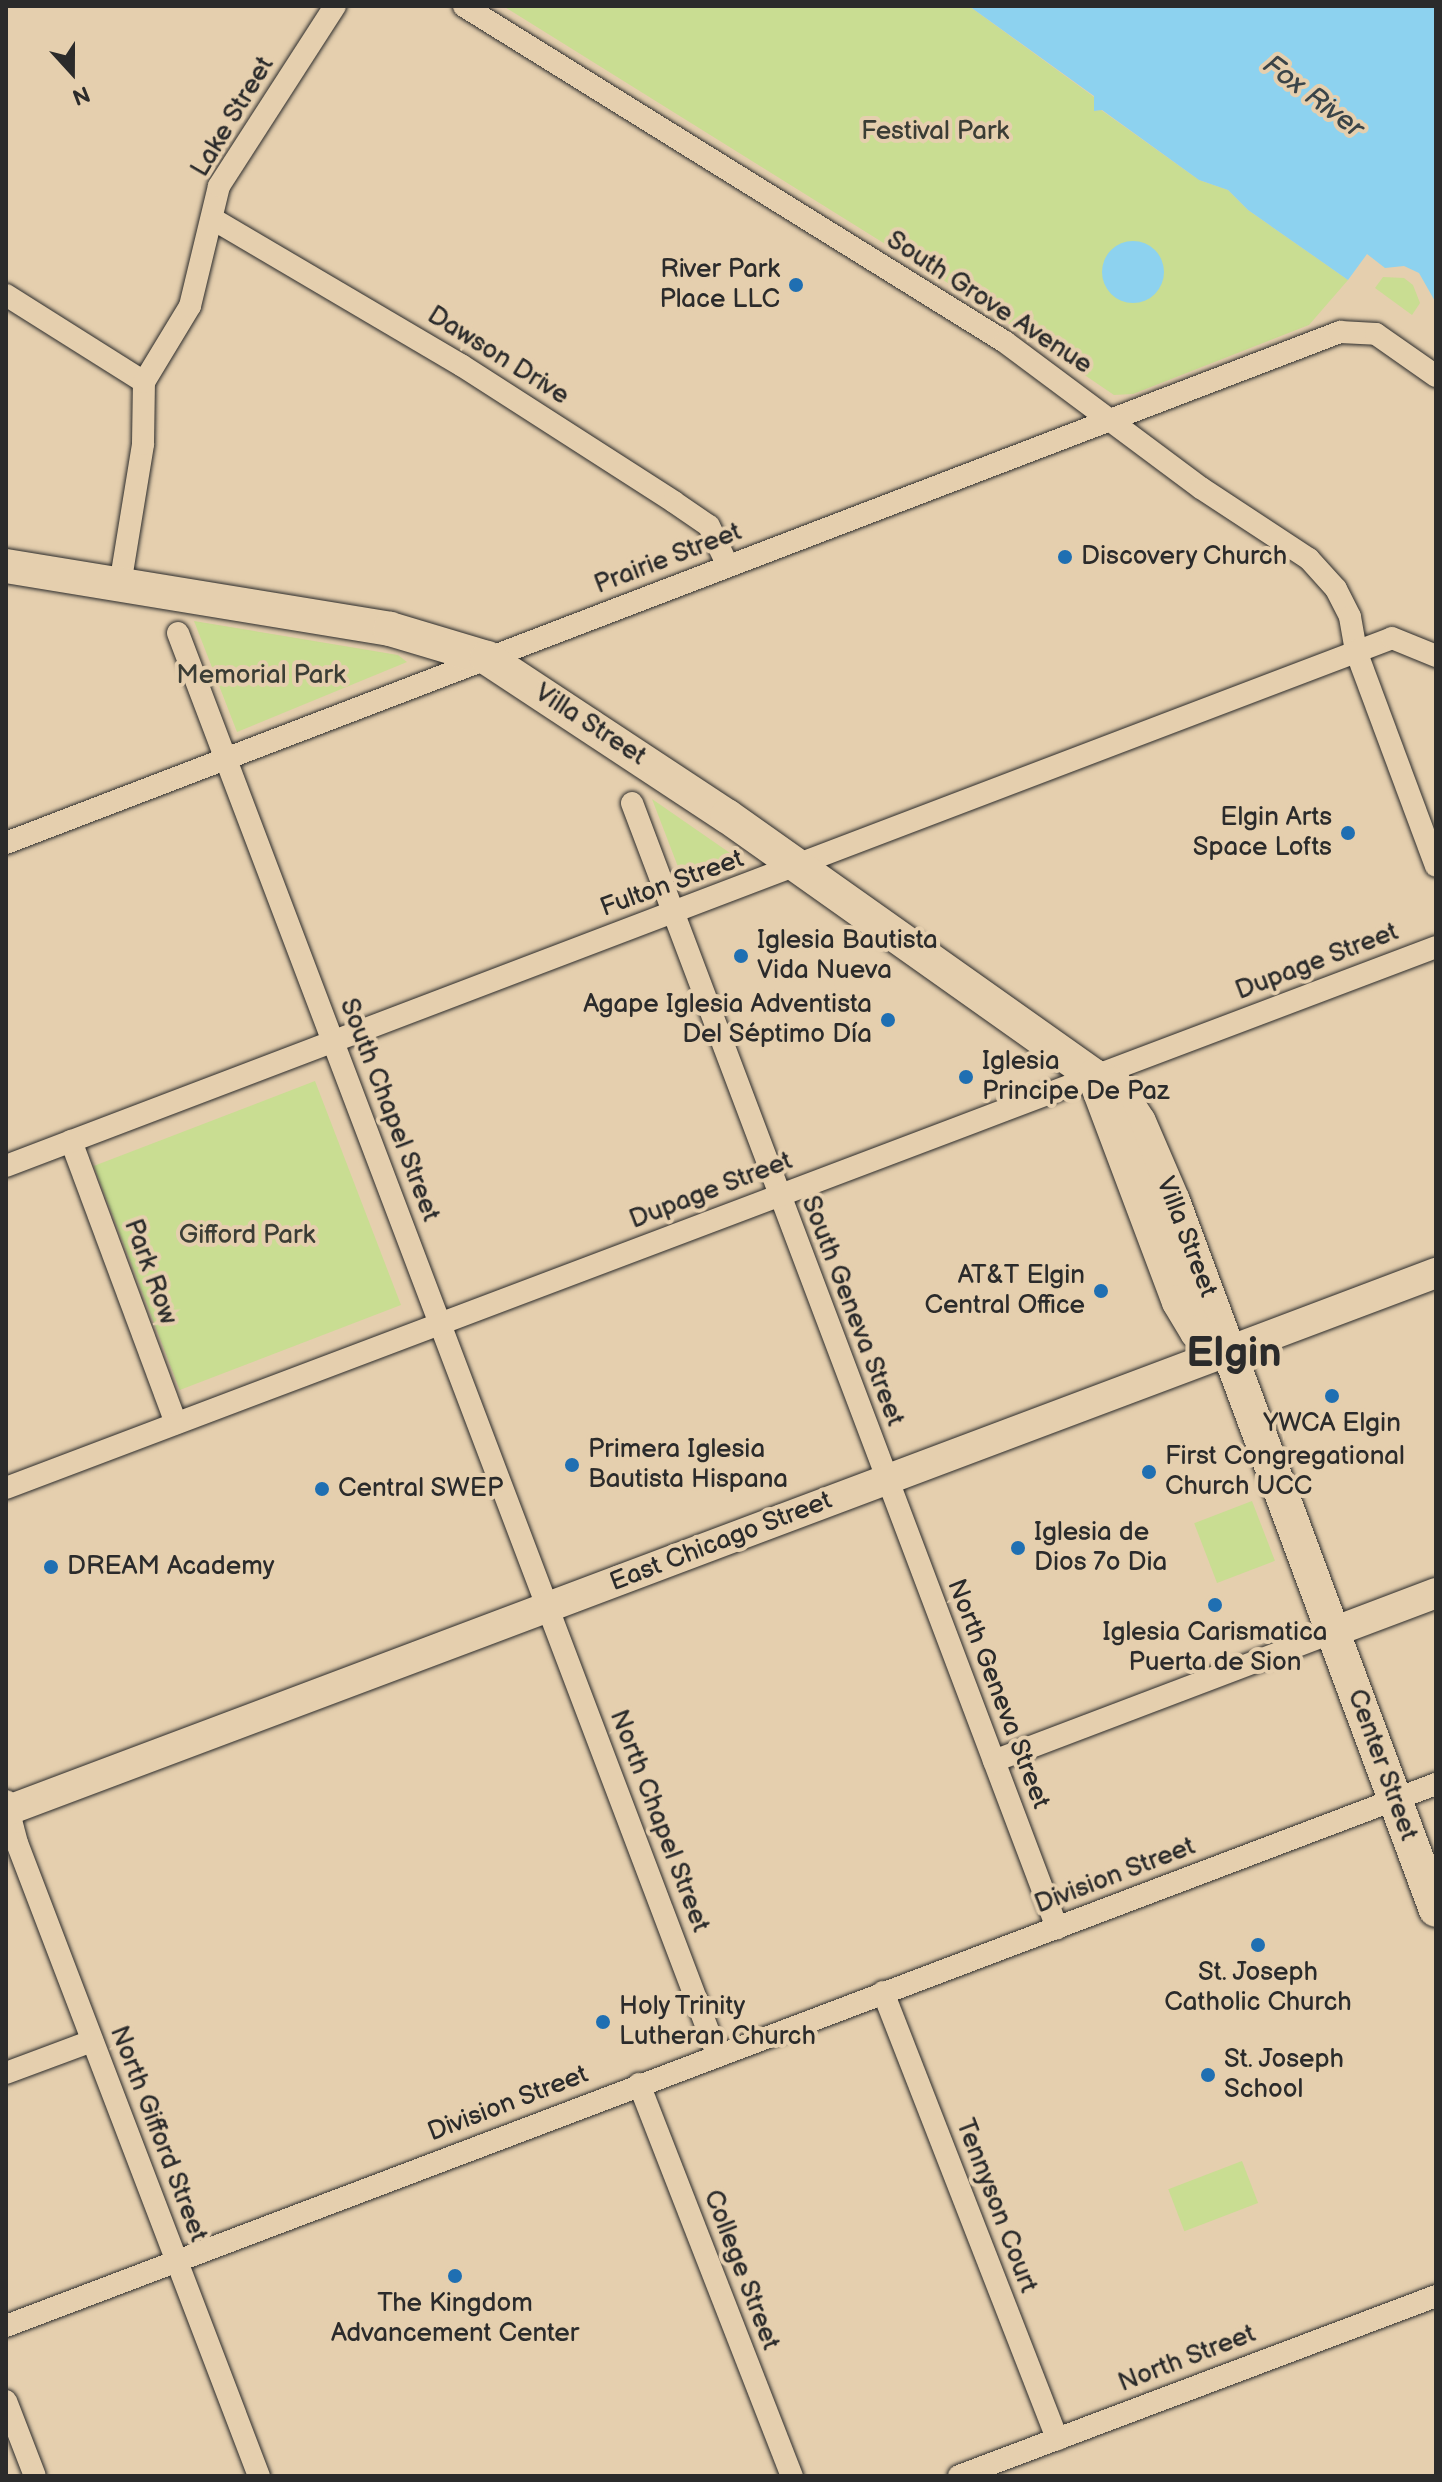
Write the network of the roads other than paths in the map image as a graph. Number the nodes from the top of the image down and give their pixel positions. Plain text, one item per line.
1 (335, 6) edge
2 (464, 6) edge
3 (213, 219) junction
4 (6, 295) edge
5 (1436, 376) edge
6 (144, 382) junction
7 (1112, 420) junction
8 (6, 566) edge
9 (728, 566) junction
10 (120, 585) junction
11 (178, 633) dead end
12 (1356, 651) junction
13 (1436, 656) edge
14 (487, 658) junction
15 (226, 759) junction
16 (632, 803) dead end
17 (6, 843) edge
18 (1436, 866) edge
19 (795, 868) junction
20 (673, 912) junction
21 (1436, 947) edge
22 (333, 1042) junction
23 (1094, 1076) junction
24 (71, 1141) junction
25 (6, 1166) edge
26 (779, 1195) junction
27 (1436, 1273) edge
28 (440, 1323) junction
29 (1225, 1351) junction
30 (176, 1423) junction
31 (886, 1480) junction
32 (6, 1488) edge
33 (1436, 1593) edge
34 (548, 1607) junction
35 (1333, 1632) junction
36 (994, 1761) junction
37 (1436, 1784) edge
38 (1395, 1800) junction
39 (7, 1807) edge
40 (1436, 1910) edge
41 (1057, 1928) junction
42 (883, 1992) junction
43 (92, 2041) junction
44 (717, 2054) junction
45 (6, 2073) edge
46 (639, 2084) junction
47 (176, 2260) junction
48 (1436, 2296) edge
49 (6, 2326) edge
50 (6, 2401) edge
51 (1057, 2439) junction
52 (35, 2476) edge
53 (259, 2476) edge
54 (792, 2476) edge
55 (959, 2476) edge

1 - 3 street, Lake Street
2 - 7 street, South Grove Avenue
3 - 6 street, Lake Street
3 - 9 street, Dawson Drive
4 - 6 street
5 - 7 street, Prairie Street
6 - 10 street
7 - 9 street, Prairie Street
7 - 12 street, South Grove Avenue
8 - 10 main road, Villa Street
9 - 14 street, Prairie Street
10 - 14 main road, Villa Street
11 - 15 street, South Chapel Street
12 - 13 street
12 - 18 street, South Grove Avenue
12 - 19 street, Fulton Street
14 - 15 street, Prairie Street
14 - 19 main road, Villa Street
15 - 17 street, Prairie Street
15 - 22 street, South Chapel Street
16 - 20 street, South Geneva Street
19 - 20 street, Fulton Street
19 - 23 main road, Villa Street
20 - 22 street, Fulton Street
20 - 26 street, South Geneva Street
21 - 23 street, Dupage Street
22 - 24 street, Fulton Street
22 - 28 street, South Chapel Street
23 - 26 street, Dupage Street
23 - 29 main road, Villa Street
24 - 25 street, Fulton Street
24 - 30 street, Park Row
26 - 28 street, Dupage Street
26 - 31 street, South Geneva Street
27 - 29 street, East Chicago Street
28 - 30 street, Dupage Street
28 - 34 street, South Chapel Street
29 - 31 street, East Chicago Street
29 - 35 main road, Center Street
30 - 32 street, Dupage Street
31 - 34 street, East Chicago Street
31 - 36 street, North Geneva Street
33 - 35 street
34 - 39 street, East Chicago Street
34 - 44 street, North Chapel Street
35 - 36 street
35 - 38 main road, Center Street
36 - 41 street, North Geneva Street
37 - 38 street, Division Street
38 - 40 main road, Center Street
38 - 41 street, Division Street
39 - 43 street, North Gifford Street
41 - 42 street, Division Street
42 - 44 street, Division Street
42 - 51 street, Tennyson Court
43 - 45 street
43 - 47 street, North Gifford Street
44 - 46 street, Division Street
46 - 47 street, Division Street
46 - 54 street, College Street
47 - 49 street, Division Street
47 - 53 street, North Gifford Street
48 - 51 street, North Street
50 - 52 street
51 - 55 street, North Street

